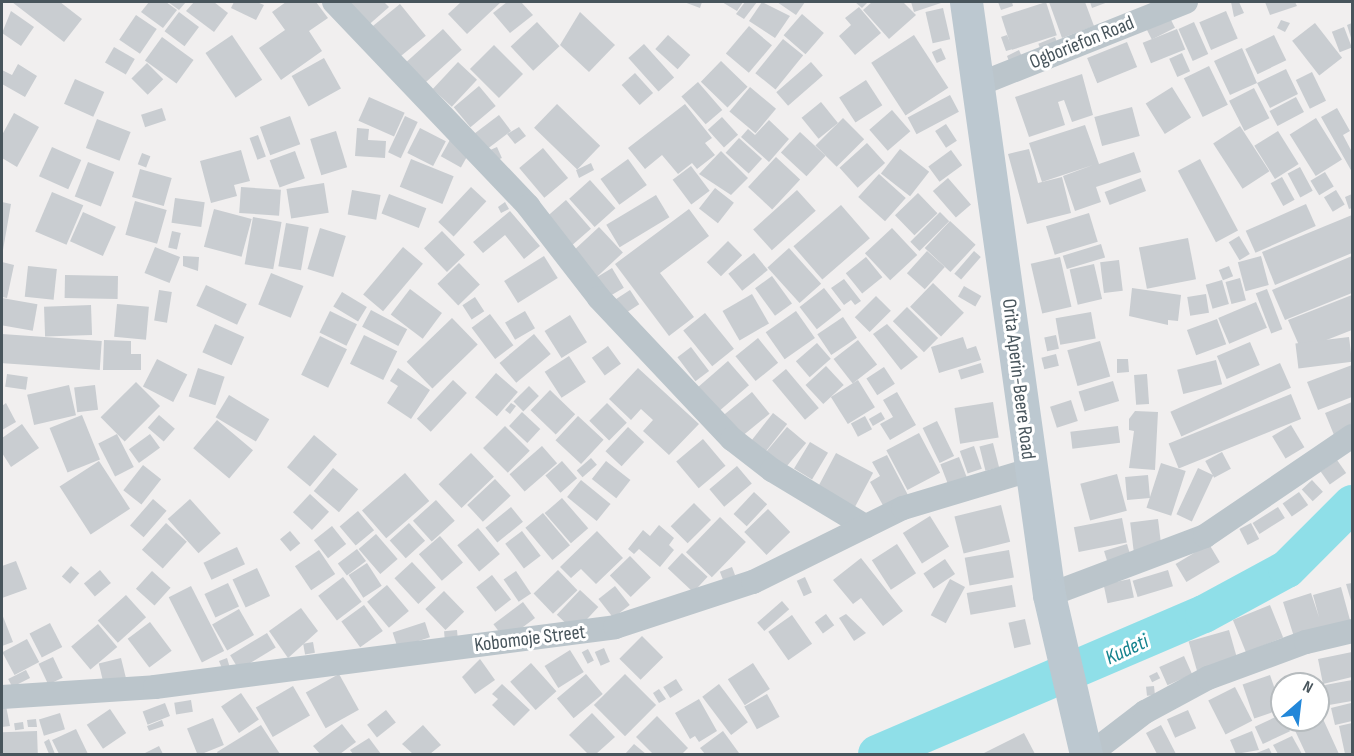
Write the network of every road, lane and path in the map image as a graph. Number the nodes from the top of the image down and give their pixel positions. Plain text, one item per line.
1 (334, 2) edge
2 (966, 2) edge
3 (1186, 2) edge
4 (977, 85) junction
5 (1353, 436) edge
6 (1030, 470) junction
7 (865, 526) junction
8 (1048, 595) junction
9 (1353, 632) edge
10 (2, 697) edge
11 (1088, 754) edge

1 - 7 street
2 - 4 main road, Orita Aperin-Beere Road
3 - 4 street, Ogboriefon Road
4 - 6 main road, Orita Aperin-Beere Road
5 - 8 street
6 - 7 street, Kobomoje Street
6 - 8 main road, Orita Aperin-Beere Road
7 - 10 street, Kobomoje Street
8 - 11 main road, Orita Aperin-Beere Road
9 - 11 street

